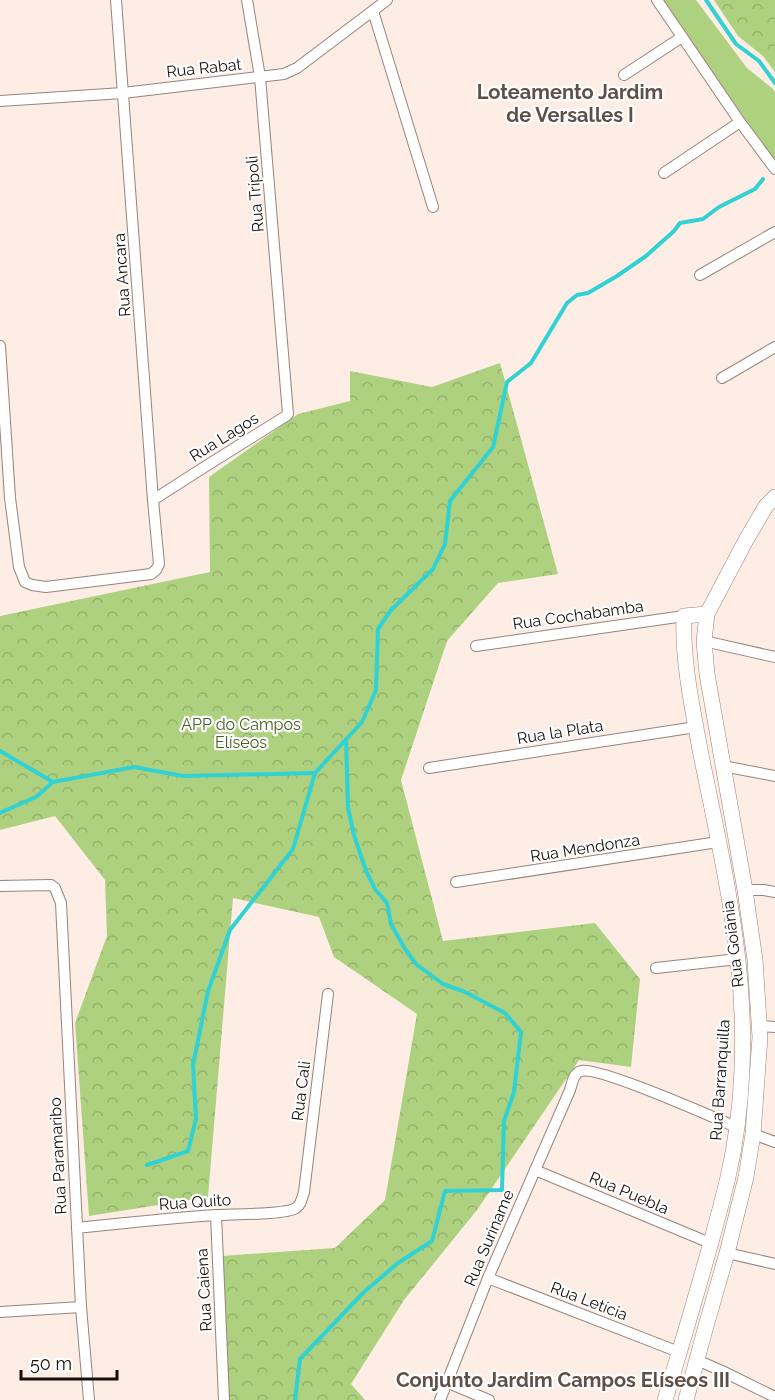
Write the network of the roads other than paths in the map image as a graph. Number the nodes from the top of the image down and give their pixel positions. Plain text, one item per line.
1 (116, 0) edge
2 (247, 0) edge
3 (387, 0) edge
4 (657, 0) edge
5 (373, 11) junction
6 (682, 37) junction
7 (624, 75) dead end
8 (260, 77) junction
9 (123, 93) junction
10 (0, 101) edge
11 (740, 122) junction
12 (775, 169) edge
13 (664, 173) dead end
14 (433, 207) dead end
15 (775, 232) edge
16 (700, 275) dead end
17 (0, 345) edge
18 (775, 347) edge
19 (1, 358) edge
20 (723, 378) dead end
21 (286, 387) joint
22 (5, 499) edge
23 (153, 500) junction
24 (772, 505) edge
25 (707, 614) junction
26 (684, 616) junction
27 (704, 641) junction
28 (476, 646) dead end
29 (775, 657) edge
30 (696, 727) junction
31 (723, 766) junction
32 (429, 768) dead end
33 (775, 776) edge
34 (718, 842) junction
35 (456, 882) dead end
36 (0, 886) edge
37 (745, 890) junction
38 (775, 892) edge
39 (738, 958) junction
40 (656, 968) dead end
41 (328, 994) dead end
42 (765, 1030) edge
43 (744, 1038) junction
44 (736, 1127) junction
45 (753, 1134) junction
46 (775, 1142) edge
47 (535, 1170) junction
48 (304, 1192) joint
49 (216, 1215) junction
50 (77, 1228) junction
51 (710, 1243) junction
52 (727, 1253) junction
53 (775, 1264) edge
54 (488, 1278) junction
55 (81, 1307) junction
56 (0, 1312) edge
57 (679, 1352) junction
58 (697, 1360) junction
59 (446, 1382) junction
60 (775, 1397) edge
61 (89, 1400) edge
62 (224, 1400) edge
63 (440, 1400) edge
64 (489, 1400) edge
65 (666, 1400) edge
66 (686, 1400) edge

1 - 9 street, Rua Ancara
2 - 8 street, Rua Trípoli
3 - 5 street, Rua Rabat
4 - 6 street
5 - 8 street, Rua Rabat
5 - 14 street
6 - 7 street
6 - 11 street
8 - 9 street, Rua Rabat
8 - 21 street, Rua Trípoli
9 - 10 street, Rua Rabat
9 - 23 street, Rua Ancara
11 - 12 street
11 - 13 street
15 - 16 street
17 - 19 street
18 - 20 street
19 - 22 street
21 - 23 street, Rua Lagos
22 - 23 street, Rua Ancara
24 - 25 street, Rua Goiânia
25 - 26 street
25 - 27 street, Rua Goiânia
26 - 28 street, Rua Cochabamba
26 - 30 street, Rua Barranquilla
27 - 29 street
27 - 31 street, Rua Goiânia
30 - 32 street, Rua la Plata
30 - 34 street, Rua Barranquilla
31 - 33 street
31 - 37 street, Rua Goiânia
34 - 35 street, Rua Mendonza
34 - 39 street, Rua Barranquilla
36 - 50 street, Rua Paramaribo
37 - 38 street
37 - 42 street, Rua Goiânia
39 - 40 street
39 - 43 street, Rua Barranquilla
41 - 48 street, Rua Cali
42 - 43 street
42 - 45 street, Rua Goiânia
43 - 44 street, Rua Barranquilla
44 - 47 street, Rua Suriname
44 - 51 street, Rua Barranquilla
45 - 46 street
45 - 52 street, Rua Goiânia
47 - 51 street, Rua Puebla
47 - 54 street, Rua Suriname
48 - 49 street, Rua Quito
49 - 50 street, Rua Quito
49 - 62 street, Rua Caiena
50 - 55 street, Rua Paramaribo
51 - 57 street, Rua Barranquilla
52 - 53 street
52 - 58 street, Rua Goiânia
54 - 57 street, Rua Letícia
54 - 59 street, Rua Suriname
55 - 56 street
55 - 61 street, Rua Paramaribo
57 - 65 street, Rua Barranquilla
58 - 60 street
58 - 66 street, Rua Goiânia
59 - 63 street, Rua Suriname
59 - 64 street

